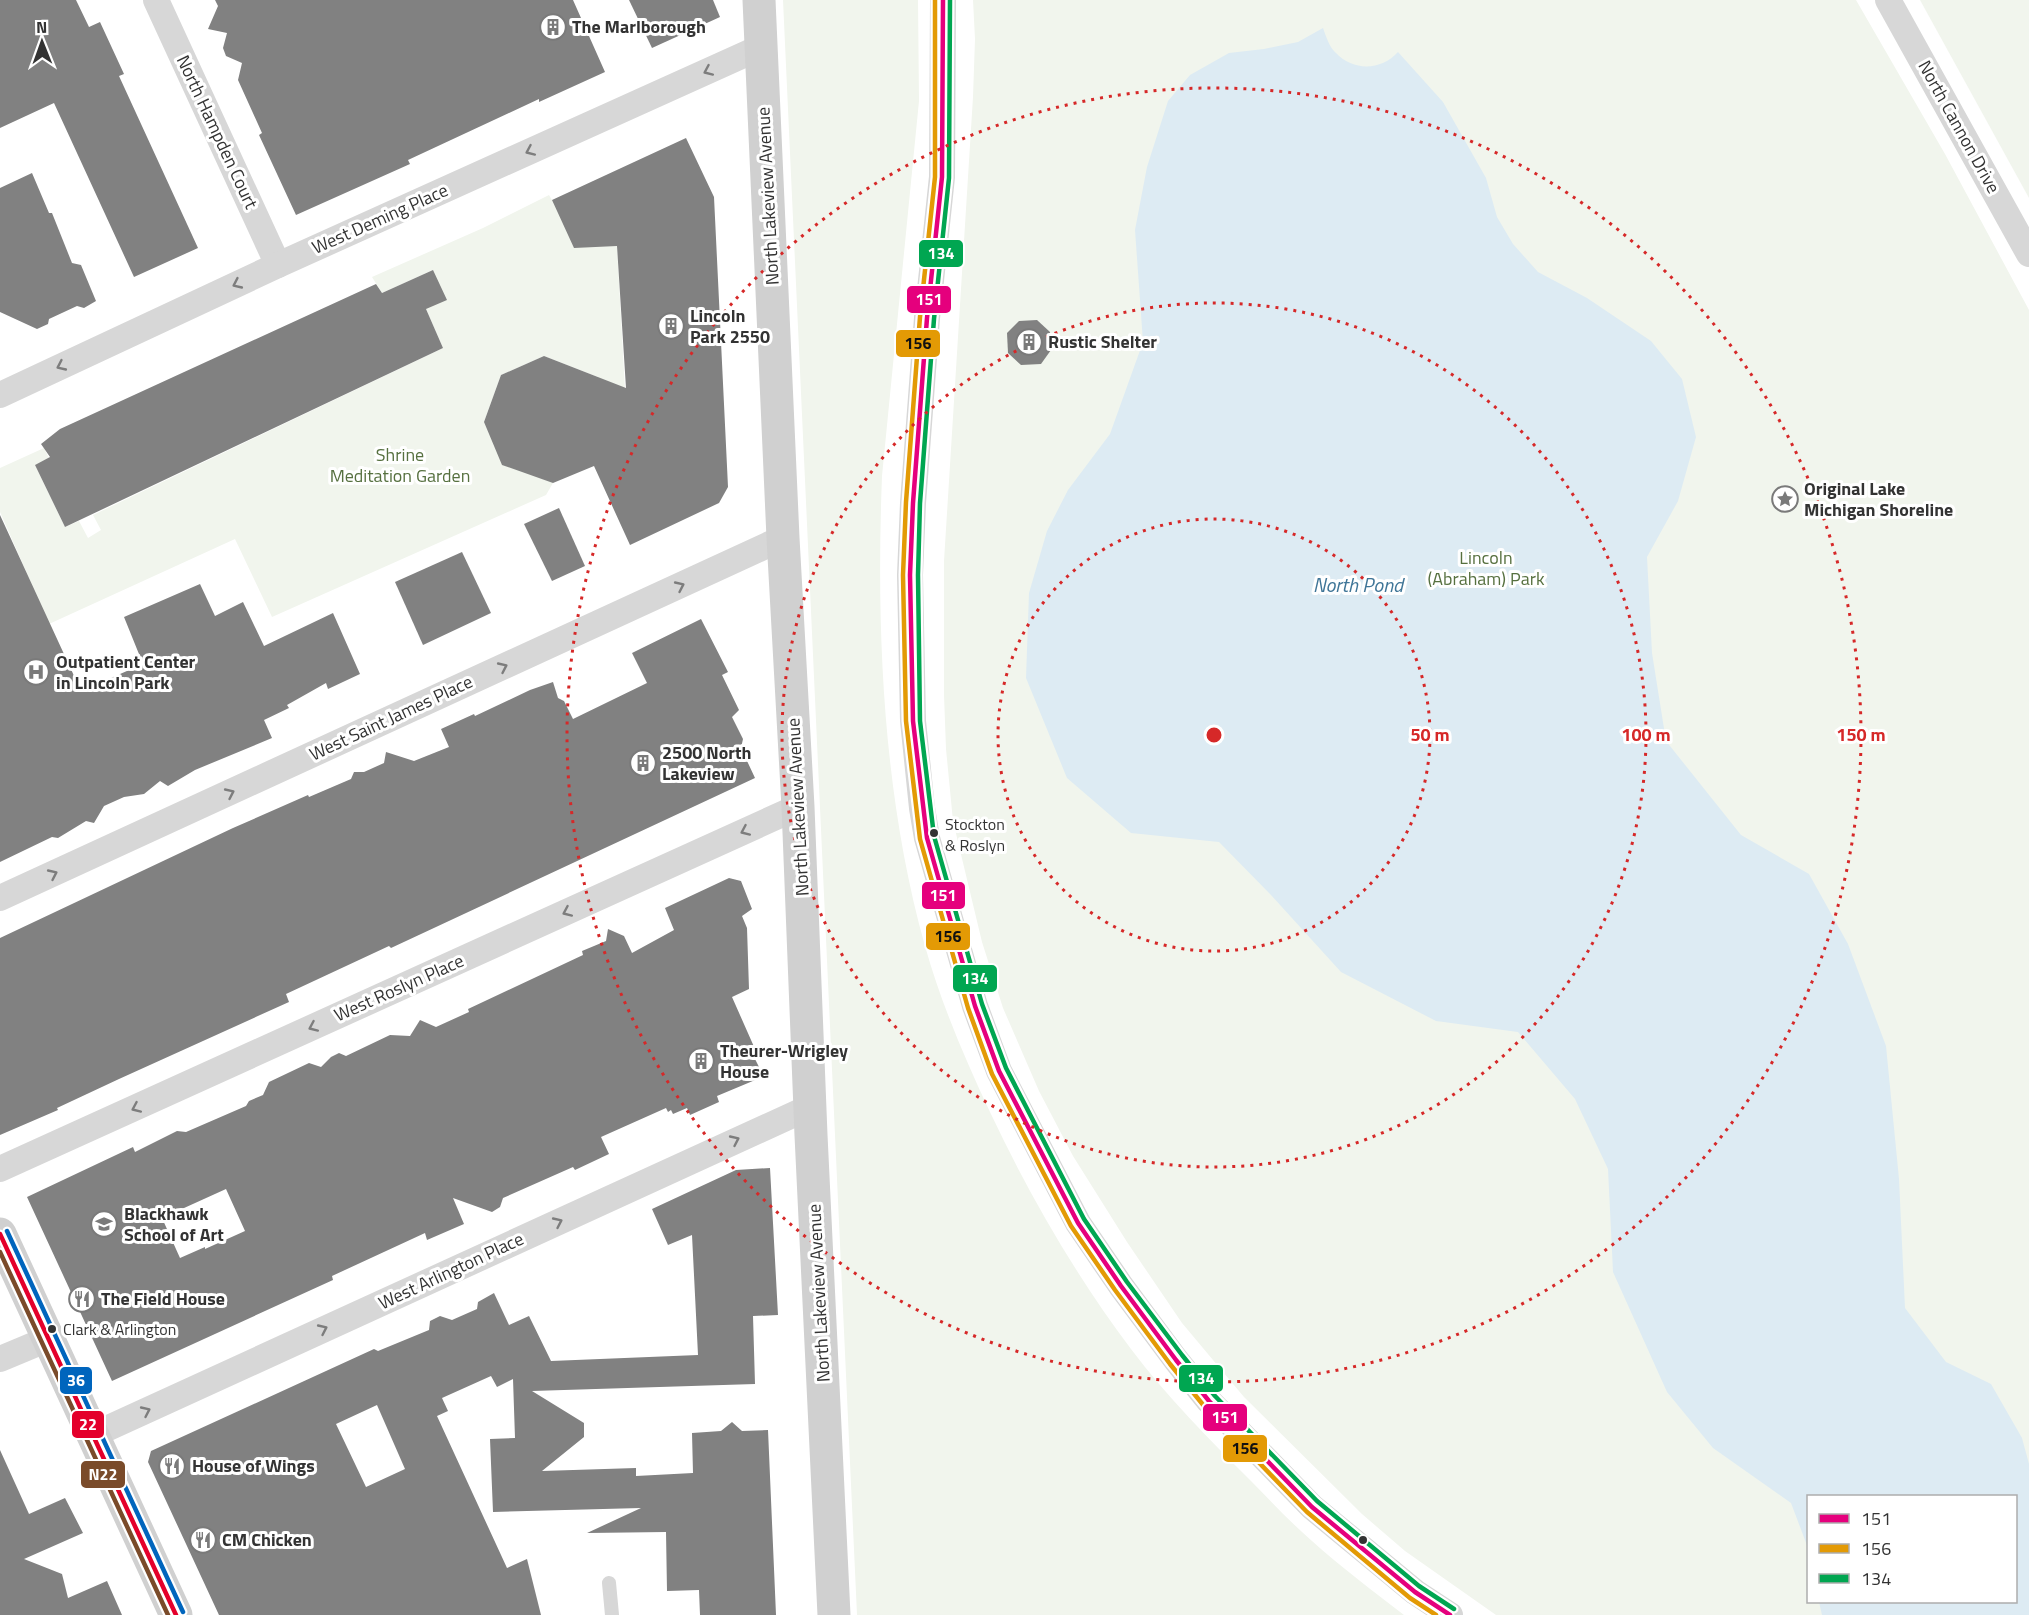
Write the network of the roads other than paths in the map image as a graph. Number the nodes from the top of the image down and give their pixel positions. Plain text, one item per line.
1 (156, 0) edge
2 (759, 0) edge
3 (943, 0) edge
4 (1888, 0) edge
5 (761, 47) junction
6 (2029, 255) edge
7 (278, 265) junction
8 (0, 395) edge
9 (783, 538) junction
10 (798, 807) junction
11 (0, 898) edge
12 (810, 1107) junction
13 (0, 1169) edge
14 (0, 1234) edge
15 (48, 1339) junction
16 (0, 1359) edge
17 (93, 1435) junction
18 (609, 1583) dead end
19 (176, 1615) edge
20 (612, 1615) edge
21 (834, 1615) edge
22 (1450, 1615) edge

1 - 7 street, North Hampden Court
2 - 5 main road, North Lakeview Avenue
3 - 22 street
4 - 6 street, North Cannon Drive
5 -> 7 street, West Deming Place
5 - 9 main road, North Lakeview Avenue
7 -> 8 street, West Deming Place
9 - 10 main road, North Lakeview Avenue
11 -> 9 street, West Saint James Place
10 - 12 main road, North Lakeview Avenue
10 -> 13 street, West Roslyn Place
17 -> 12 street, West Arlington Place
12 - 21 main road, North Lakeview Avenue
14 - 15 main road
15 - 16 street
15 - 17 main road
17 - 19 main road
18 - 20 lane

